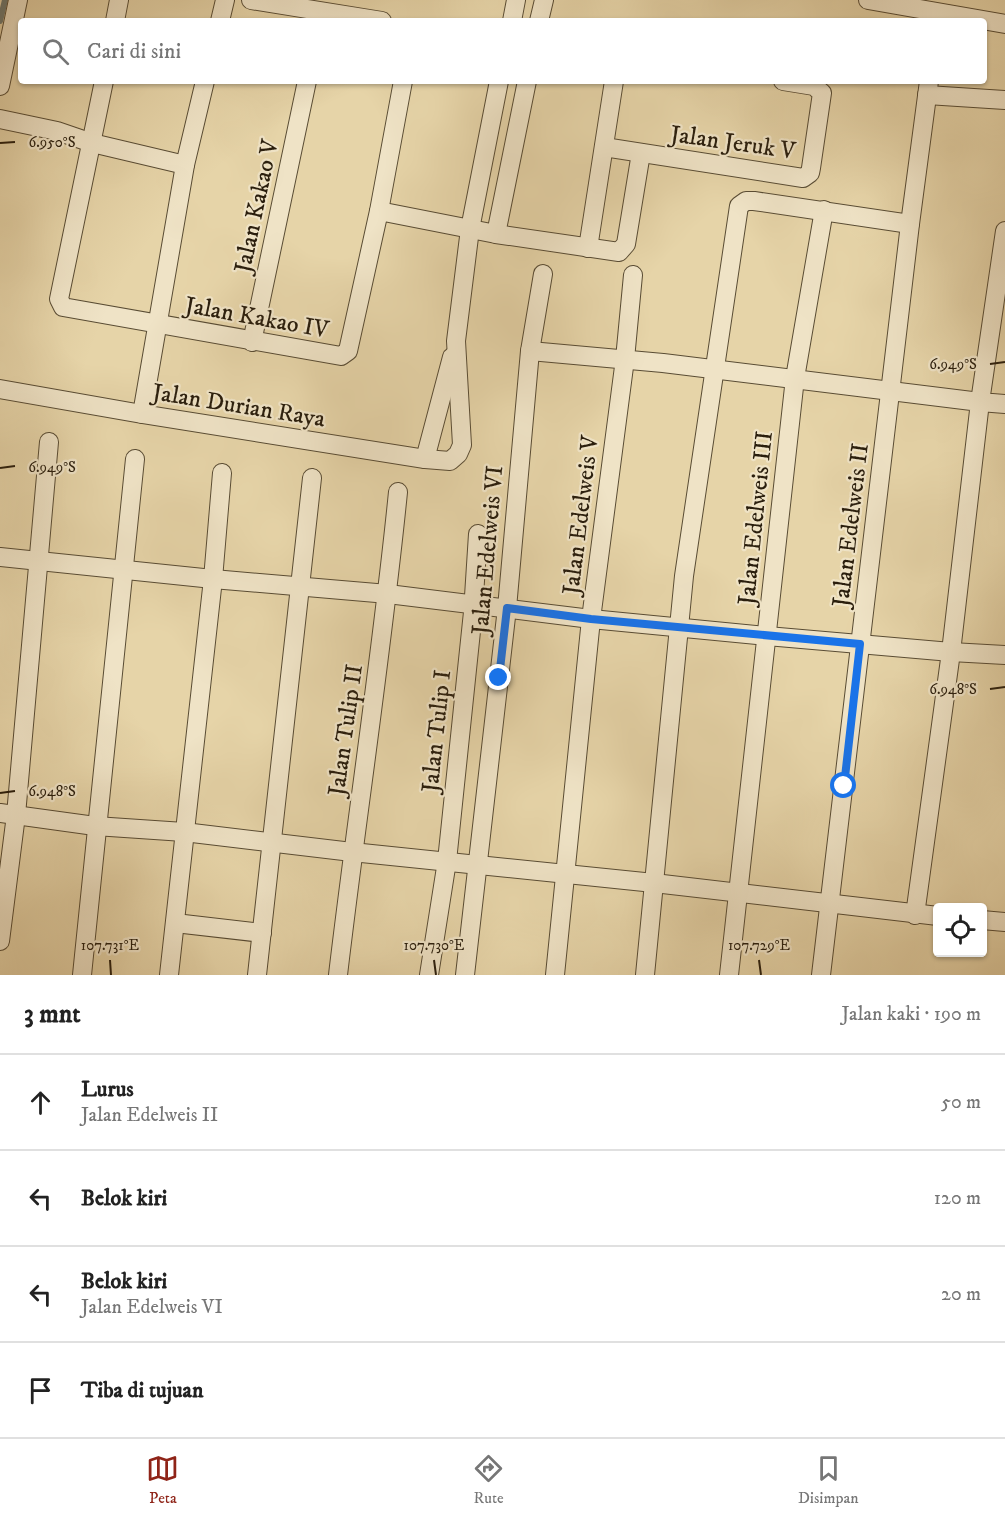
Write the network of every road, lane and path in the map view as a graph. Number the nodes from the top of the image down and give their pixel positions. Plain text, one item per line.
1 (18, 0) edge
2 (119, 0) edge
3 (225, 0) edge
4 (251, 0) edge
5 (516, 0) edge
6 (544, 0) edge
7 (868, 0) edge
8 (321, 16) edge
9 (941, 17) edge
10 (116, 18) edge
11 (221, 18) edge
12 (345, 18) edge
13 (513, 18) edge
14 (540, 18) edge
15 (987, 22) edge
16 (1005, 24) edge
17 (103, 84) edge
18 (204, 84) edge
19 (306, 84) edge
20 (402, 84) edge
21 (500, 84) edge
22 (526, 84) edge
23 (614, 84) edge
24 (802, 84) edge
25 (0, 86) edge
26 (928, 88) edge
27 (1005, 99) edge
28 (0, 119) edge
29 (92, 142) junction
30 (604, 147) junction
31 (641, 153) junction
32 (185, 165) junction
33 (824, 210) junction
34 (380, 211) junction
35 (910, 224) junction
36 (483, 231) junction
37 (1005, 231) edge
38 (588, 248) junction
39 (543, 274) dead end
40 (633, 275) dead end
41 (157, 323) junction
42 (456, 341) junction
43 (252, 342) junction
44 (530, 351) junction
45 (625, 359) junction
46 (714, 369) junction
47 (795, 378) junction
48 (0, 389) edge
49 (890, 392) junction
50 (980, 402) junction
51 (1005, 404) edge
52 (142, 414) junction
53 (49, 442) dead end
54 (135, 459) dead end
55 (425, 459) junction
56 (222, 473) dead end
57 (312, 478) dead end
58 (398, 492) dead end
59 (478, 534) dead end
60 (0, 557) edge
61 (39, 560) junction
62 (122, 569) junction
63 (213, 579) junction
64 (301, 587) junction
65 (388, 594) junction
66 (490, 606) junction
67 (591, 619) junction
68 (679, 627) junction
69 (767, 636) junction
70 (860, 644) junction
71 (951, 652) junction
72 (1005, 655) edge
73 (8, 814) edge
74 (95, 826) junction
75 (184, 832) junction
76 (272, 842) junction
77 (352, 852) junction
78 (462, 863) junction
79 (4, 872) edge
80 (564, 873) junction
81 (654, 883) junction
82 (738, 892) junction
83 (831, 905) junction
84 (915, 915) junction
85 (933, 916) edge
86 (987, 920) edge
87 (1005, 922) edge
88 (175, 923) junction
89 (262, 933) junction
90 (0, 941) edge
91 (81, 975) edge
92 (169, 975) edge
93 (257, 975) edge
94 (338, 975) edge
95 (429, 975) edge
96 (465, 975) edge
97 (555, 975) edge
98 (645, 975) edge
99 (729, 975) edge
100 (821, 975) edge

1 - 25 street
2 - 10 street
3 - 11 street
4 - 8 street
5 - 13 street
6 - 14 street
7 - 9 street
8 - 12 street
15 - 16 street
17 - 29 street
18 - 32 street
19 - 43 street, Jalan Kakao V
20 - 34 street
21 - 36 street
22 - 36 street
23 - 30 street
24 - 31 street, Jalan Jeruk V
26 - 27 street
26 - 35 street, Jalan Edelweis II
28 - 29 street
29 - 32 street
29 - 41 street, Jalan Kakao IV
30 - 31 street, Jalan Jeruk V
30 - 38 street
31 - 38 street
32 - 41 street
33 - 35 street
33 - 46 street
33 - 47 street, Jalan Edelweis III
34 - 36 street
34 - 43 street, Jalan Kakao IV
35 - 49 street, Jalan Edelweis II
36 - 38 street
36 - 42 street
37 - 50 street
39 - 44 street, Jalan Edelweis VI
40 - 45 street, Jalan Edelweis V
41 - 43 street, Jalan Kakao IV
41 - 52 street
42 - 55 street
42 - 55 street, Jalan Durian Raya
44 - 45 street
44 - 66 street, Jalan Edelweis VI
45 - 46 street
45 - 67 street, Jalan Edelweis V
46 - 47 street
46 - 68 street
47 - 49 street
47 - 69 street, Jalan Edelweis III
48 - 52 street, Jalan Durian Raya
49 - 50 street
49 - 70 street, Jalan Edelweis II
50 - 51 street
50 - 71 street
52 - 55 street, Jalan Durian Raya
53 - 61 street
54 - 62 street
56 - 63 street
57 - 64 street
58 - 65 street, Jalan Tulip II
59 - 66 street
60 - 61 street
61 - 62 street
61 - 73 street
62 - 63 street
62 - 74 street
63 - 64 street
63 - 75 street
64 - 65 street
64 - 76 street
65 - 66 street
65 - 77 street, Jalan Tulip II
66 - 67 street
66 - 78 street, Jalan Tulip I
66 - 78 street, Jalan Edelweis VI
67 - 68 street
67 - 80 street, Jalan Edelweis V
68 - 69 street
68 - 81 street
69 - 70 street
69 - 82 street, Jalan Edelweis III
70 - 71 street
70 - 83 street, Jalan Edelweis II
71 - 72 street
71 - 84 street
73 - 74 street
73 - 79 street
74 - 75 street
74 - 91 street
75 - 76 street
75 - 88 street
76 - 77 street
76 - 89 street
77 - 78 street
77 - 94 street, Jalan Tulip II
78 - 80 street
78 - 95 street
78 - 96 street, Jalan Edelweis VI
79 - 90 street
80 - 81 street
80 - 97 street, Jalan Edelweis V
81 - 82 street
81 - 98 street
82 - 83 street
82 - 99 street, Jalan Edelweis III
83 - 84 street
83 - 100 street, Jalan Edelweis II
84 - 85 street
86 - 87 street
88 - 89 street
88 - 92 street
89 - 93 street

